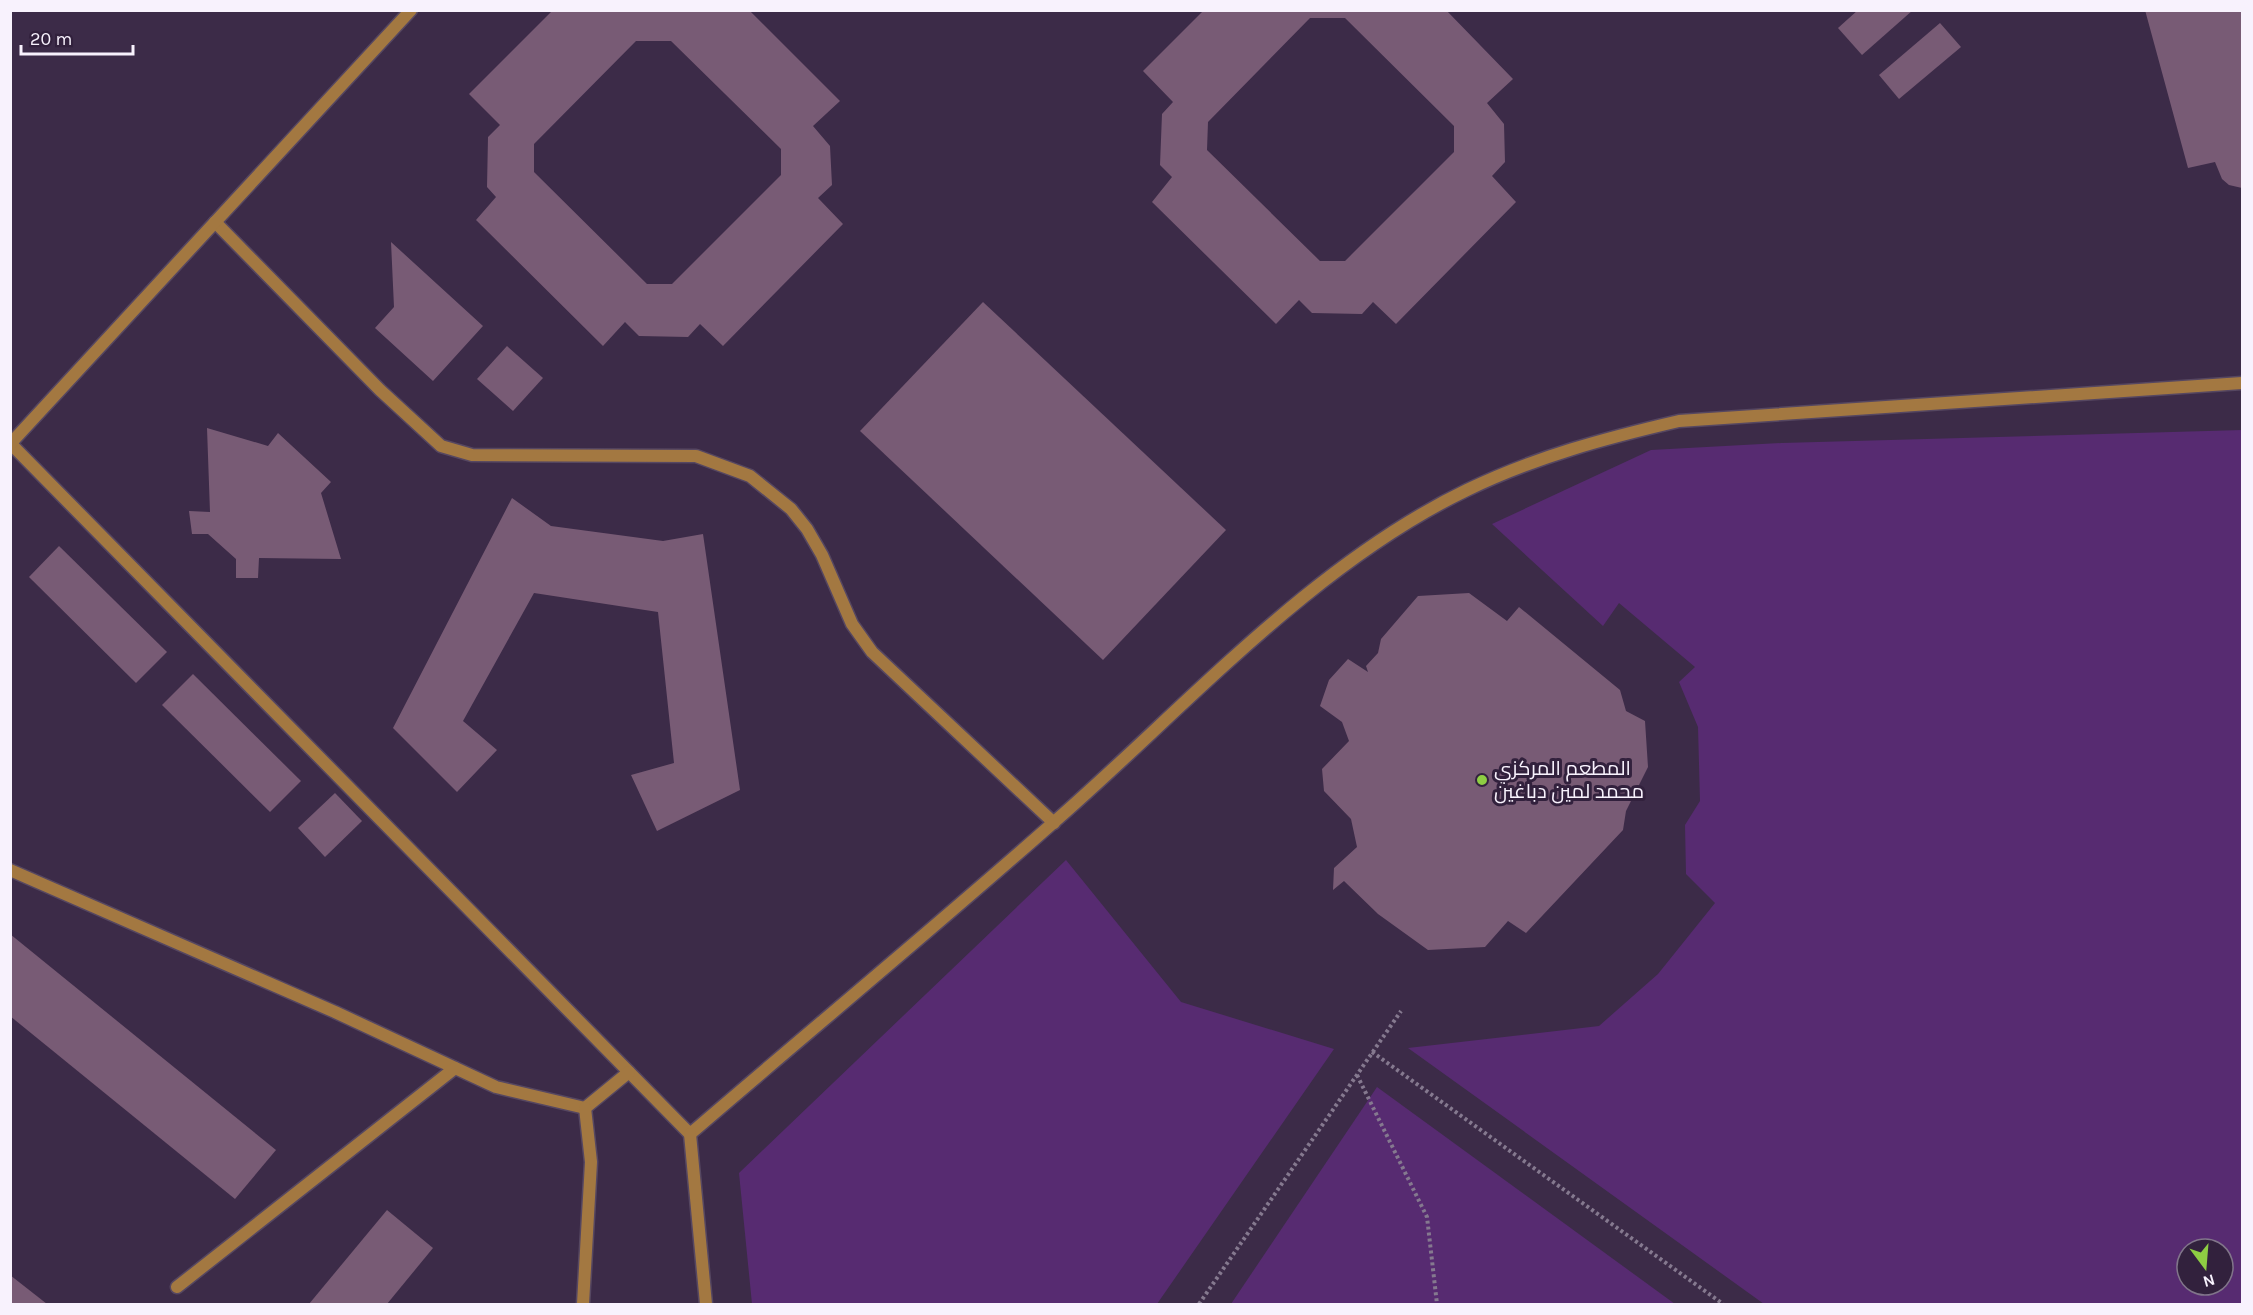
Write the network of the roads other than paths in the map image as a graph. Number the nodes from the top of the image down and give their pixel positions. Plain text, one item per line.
1 (411, 10) edge
2 (215, 222) junction
3 (2242, 383) edge
4 (11, 443) edge
5 (1054, 823) junction
6 (10, 870) edge
7 (455, 1068) junction
8 (629, 1072) junction
9 (585, 1108) junction
10 (690, 1134) junction
11 (177, 1287) dead end
12 (583, 1305) edge
13 (706, 1305) edge

1 - 2 lane
2 - 4 lane
2 - 5 lane
3 - 5 lane
4 - 8 lane
5 - 10 lane
6 - 7 lane
7 - 9 lane
7 - 11 lane
8 - 9 lane
8 - 10 lane
9 - 12 lane
10 - 13 lane

